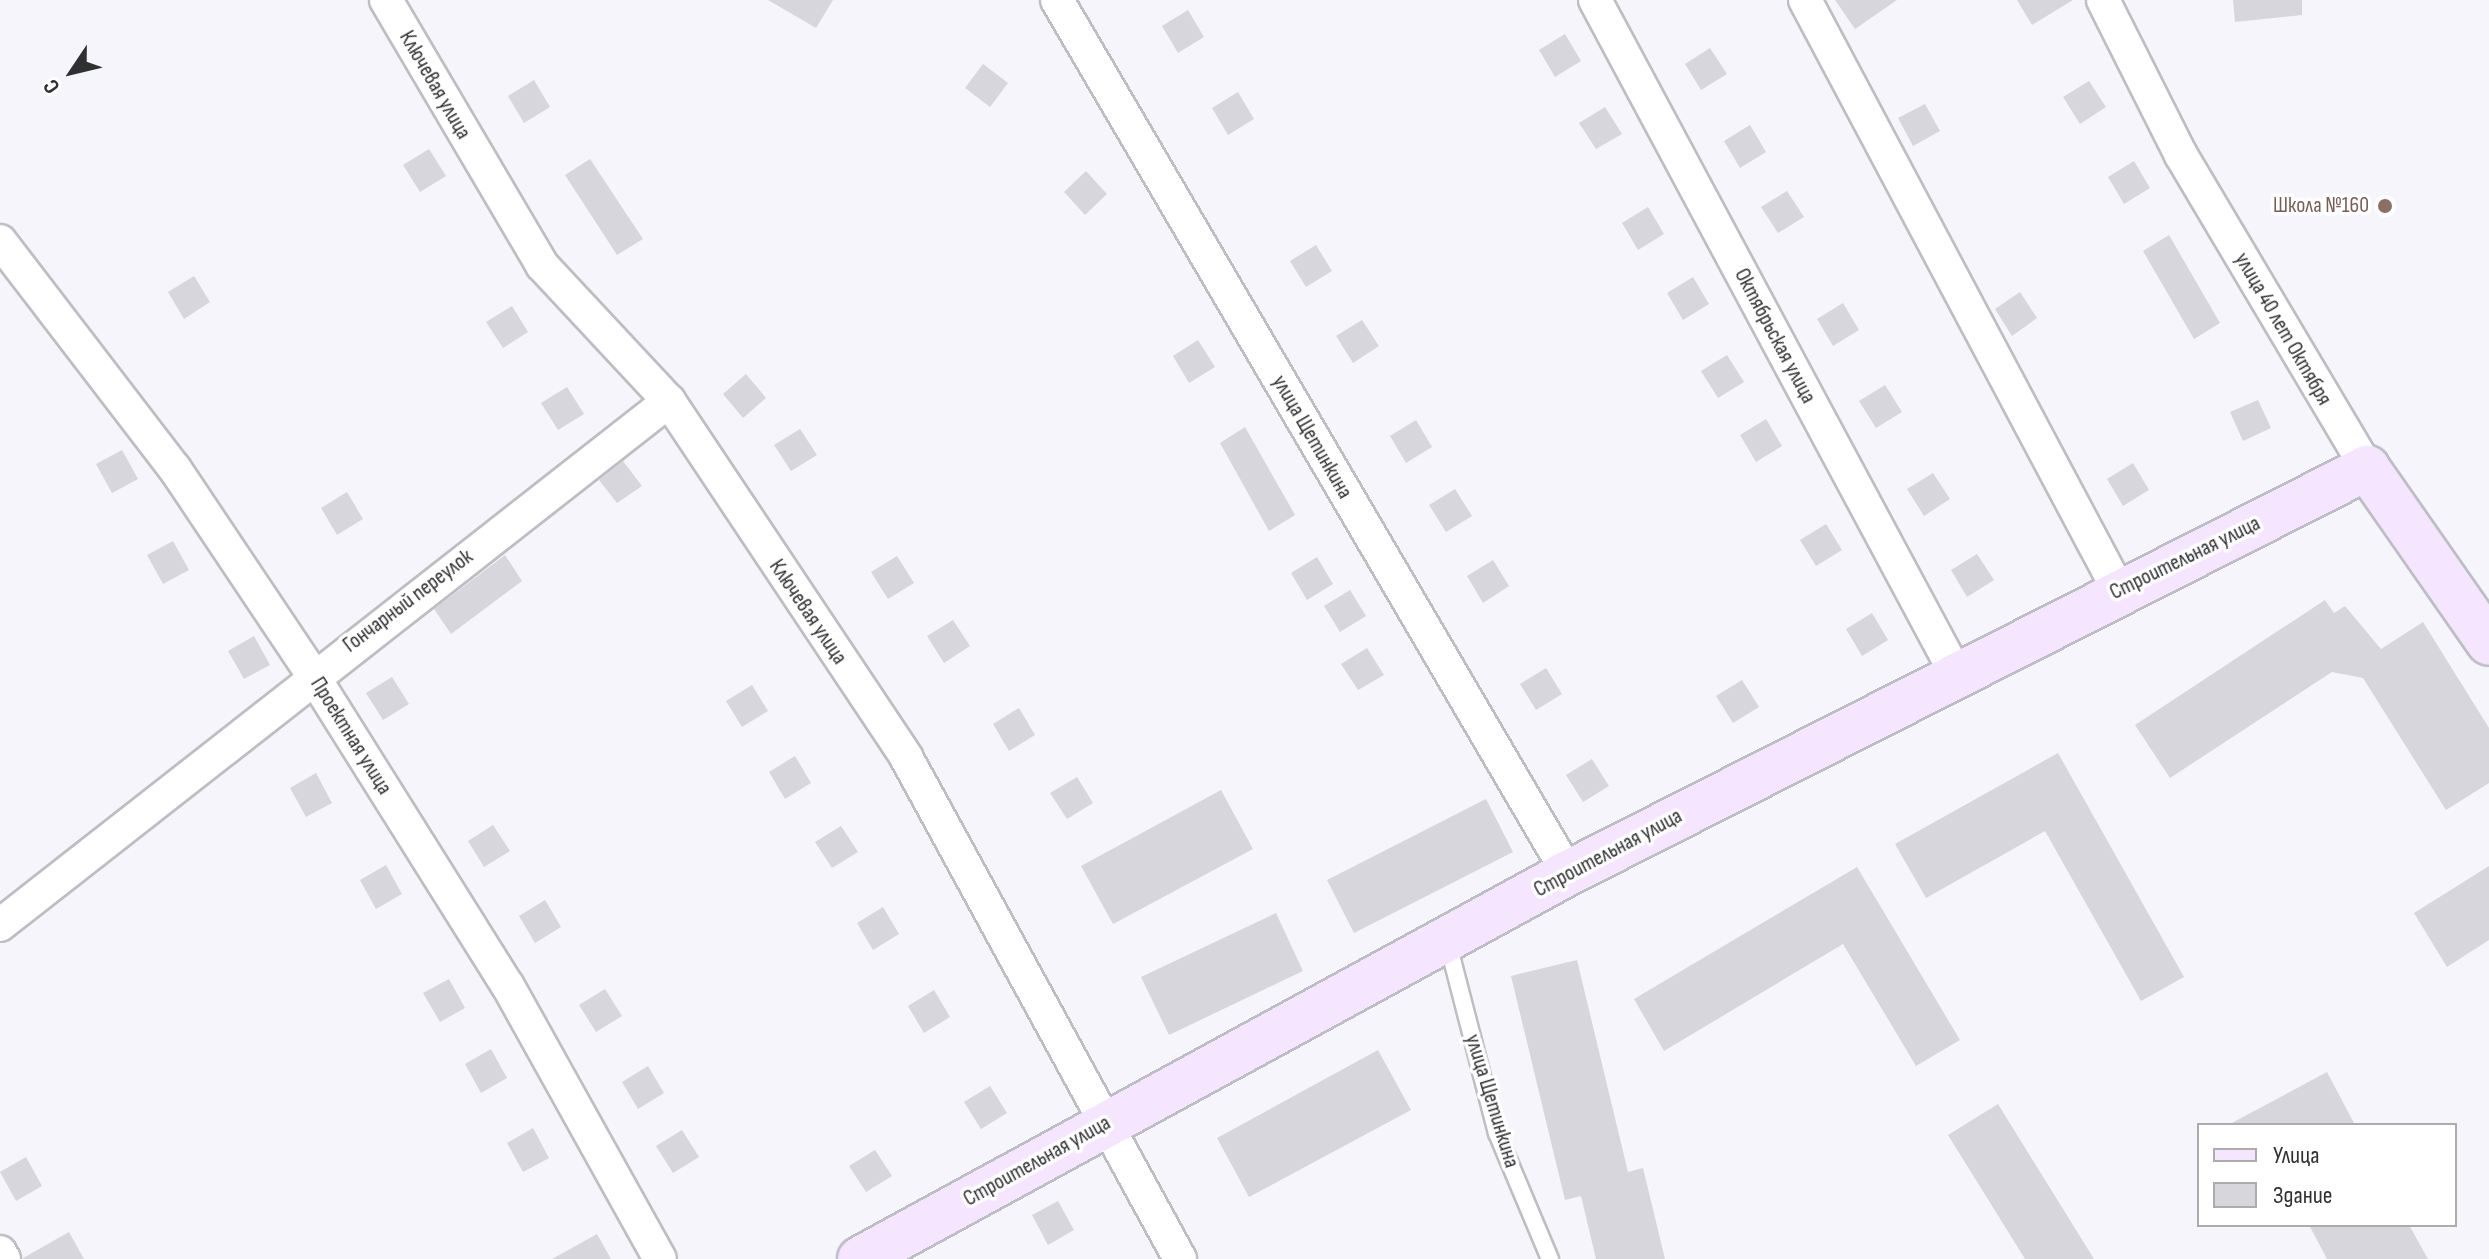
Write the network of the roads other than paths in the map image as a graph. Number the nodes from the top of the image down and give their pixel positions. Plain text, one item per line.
1 (386, 0) edge
2 (1057, 0) edge
3 (1595, 0) edge
4 (1805, 0) edge
5 (2103, 0) edge
6 (0, 241) edge
7 (669, 401) junction
8 (2367, 468) junction
9 (2119, 591) junction
10 (2489, 643) edge
11 (1955, 672) junction
12 (312, 674) junction
13 (1568, 873) junction
14 (0, 925) edge
15 (1447, 938) junction
16 (1106, 1123) junction
17 (0, 1252) edge
18 (4, 1259) edge
19 (660, 1259) edge
20 (860, 1259) edge
21 (1180, 1259) edge
22 (1550, 1259) edge

1 - 7 street, Ключевая улица
2 - 13 street, улица Щетинкина
3 - 11 street, Октябрьская улица
4 - 9 street
5 - 8 street, улица 40 лет Октября
6 - 12 street, Проектная улица
7 - 12 street, Гончарный переулок
7 - 16 street, Ключевая улица
8 - 9 street, Строительная улица
8 - 10 street, улица 40 лет Октября
9 - 11 street, Строительная улица
11 - 13 street, Строительная улица
12 - 14 street, Гончарный переулок
12 - 19 street, Проектная улица
13 - 15 street, Строительная улица
15 - 16 street, Строительная улица
15 - 22 lane, улица Щетинкина
16 - 20 street, Строительная улица
16 - 21 street, Ключевая улица
17 - 18 street

